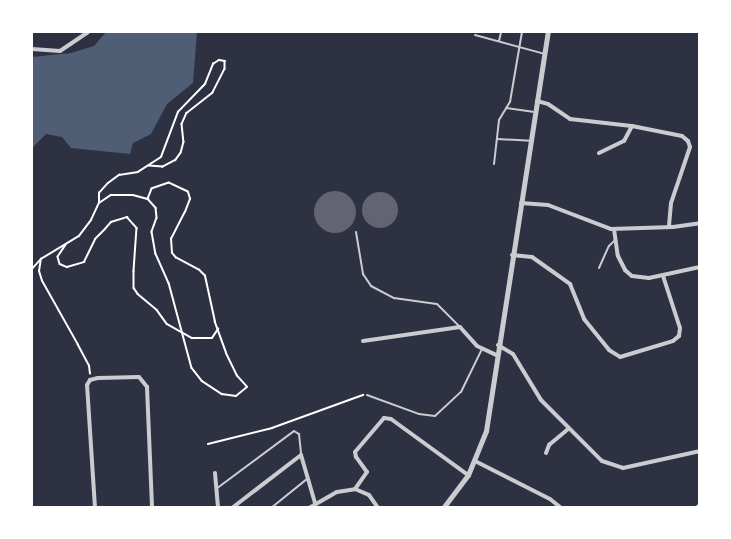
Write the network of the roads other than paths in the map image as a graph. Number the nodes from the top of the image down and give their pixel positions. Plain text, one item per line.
1 (88, 32) edge
2 (501, 32) edge
3 (522, 32) edge
4 (548, 32) edge
5 (475, 35) dead end
6 (499, 41) junction
7 (519, 48) junction
8 (32, 49) edge
9 (544, 54) junction
10 (537, 101) junction
11 (506, 108) junction
12 (535, 112) junction
13 (632, 126) junction
14 (497, 139) junction
15 (531, 141) junction
16 (599, 153) dead end
17 (494, 164) dead end
18 (521, 203) junction
19 (699, 223) edge
20 (669, 227) junction
21 (614, 229) junction
22 (356, 232) dead end
23 (615, 240) junction
24 (512, 255) junction
25 (699, 267) edge
26 (599, 268) dead end
27 (663, 276) junction
28 (460, 327) junction
29 (363, 341) dead end
30 (498, 344) junction
31 (483, 350) junction
32 (496, 355) junction
33 (367, 395) road end
34 (568, 429) junction
35 (699, 451) edge
36 (546, 453) dead end
37 (301, 455) junction
38 (475, 461) junction
39 (215, 473) dead end
40 (468, 475) junction
41 (307, 479) junction
42 (216, 489) junction
43 (355, 489) junction
44 (315, 503) junction
45 (699, 505) edge
46 (95, 507) edge
47 (152, 507) edge
48 (218, 507) edge
49 (232, 507) edge
50 (271, 507) edge
51 (309, 507) edge
52 (378, 507) edge
53 (443, 507) edge
54 (561, 507) edge
55 (696, 507) edge

1 - 8 street
2 - 6 lane
3 - 7 lane
4 - 9 street
5 - 6 lane
6 - 7 lane
7 - 9 lane
7 - 11 lane
9 - 10 street
10 - 12 street
10 - 13 street
11 - 12 lane
11 - 14 lane
12 - 15 street
13 - 16 street
13 - 20 street
14 - 15 lane
14 - 17 lane
15 - 18 street
18 - 21 street
18 - 24 street
19 - 20 street
20 - 21 street
21 - 23 street
22 - 28 lane
23 - 26 lane
23 - 27 street
24 - 27 street
24 - 30 street
25 - 27 street
28 - 29 street
28 - 31 street
30 - 32 street
30 - 34 street
31 - 32 street
31 - 33 lane
32 - 38 street
34 - 35 street
34 - 36 street
37 - 41 street
37 - 42 lane
37 - 49 street
38 - 40 street
38 - 54 street
39 - 42 street
40 - 43 street
40 - 53 street
41 - 44 street
41 - 50 lane
42 - 48 street
43 - 44 street
43 - 52 street
44 - 51 street
45 - 55 street
46 - 47 street

